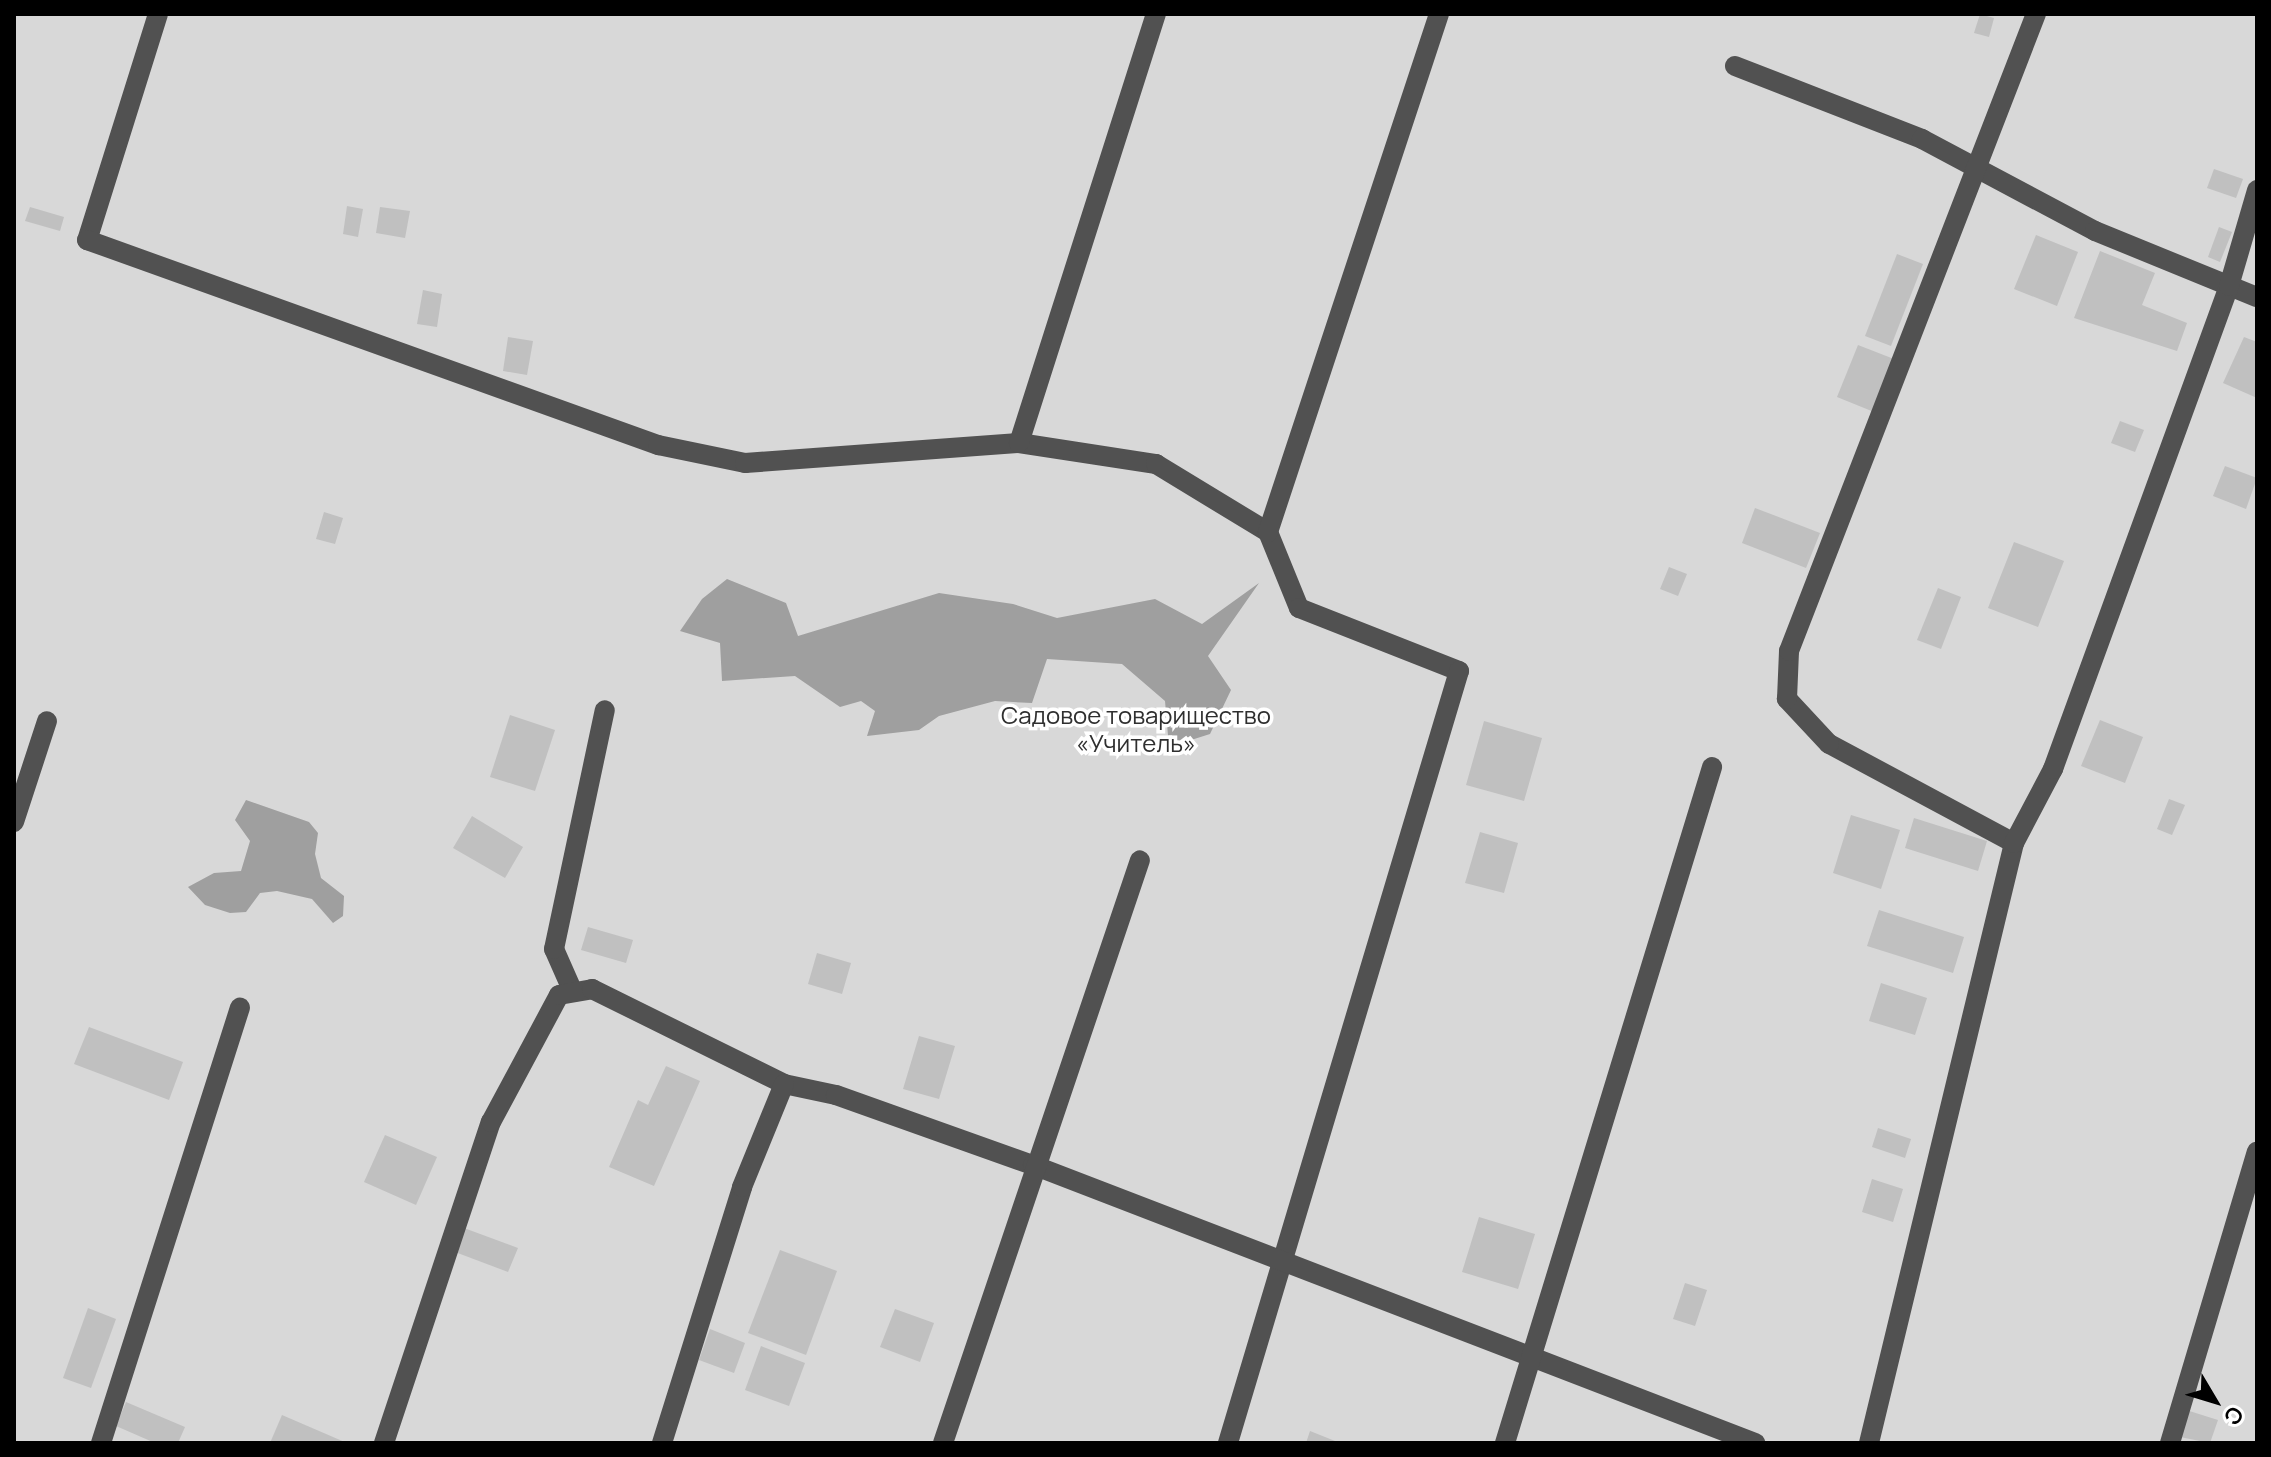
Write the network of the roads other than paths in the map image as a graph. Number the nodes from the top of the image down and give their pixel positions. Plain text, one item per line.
1 (158, 14) edge
2 (1156, 14) edge
3 (1439, 14) edge
4 (2036, 14) edge
5 (1735, 66) dead end
6 (1974, 170) junction
7 (2257, 190) edge
8 (2229, 286) junction
9 (2257, 297) edge
10 (1019, 443) junction
11 (1268, 532) junction
12 (605, 710) dead end
13 (47, 721) dead end
14 (1712, 767) dead end
15 (14, 822) edge
16 (2014, 843) junction
17 (1140, 860) dead end
18 (573, 992) junction
19 (240, 1008) dead end
20 (784, 1084) junction
21 (2257, 1152) edge
22 (1033, 1165) junction
23 (1286, 1262) junction
24 (1533, 1358) junction
25 (101, 1443) edge
26 (384, 1443) edge
27 (662, 1443) edge
28 (943, 1443) edge
29 (1228, 1443) edge
30 (1505, 1443) edge
31 (1755, 1443) edge
32 (1869, 1443) edge
33 (2170, 1443) edge

1 - 10 lane
2 - 10 lane
3 - 11 lane
4 - 6 lane
5 - 6 lane
6 - 8 lane
6 - 16 lane
7 - 8 lane
8 - 9 lane
8 - 16 lane
10 - 11 lane
11 - 23 lane
12 - 18 lane
13 - 15 lane
14 - 24 lane
16 - 32 lane
17 - 22 lane
18 - 20 lane
18 - 26 lane
19 - 25 lane
20 - 22 lane
20 - 27 lane
21 - 33 lane
22 - 23 lane
22 - 28 lane
23 - 24 lane
23 - 29 lane
24 - 30 lane
24 - 31 lane

